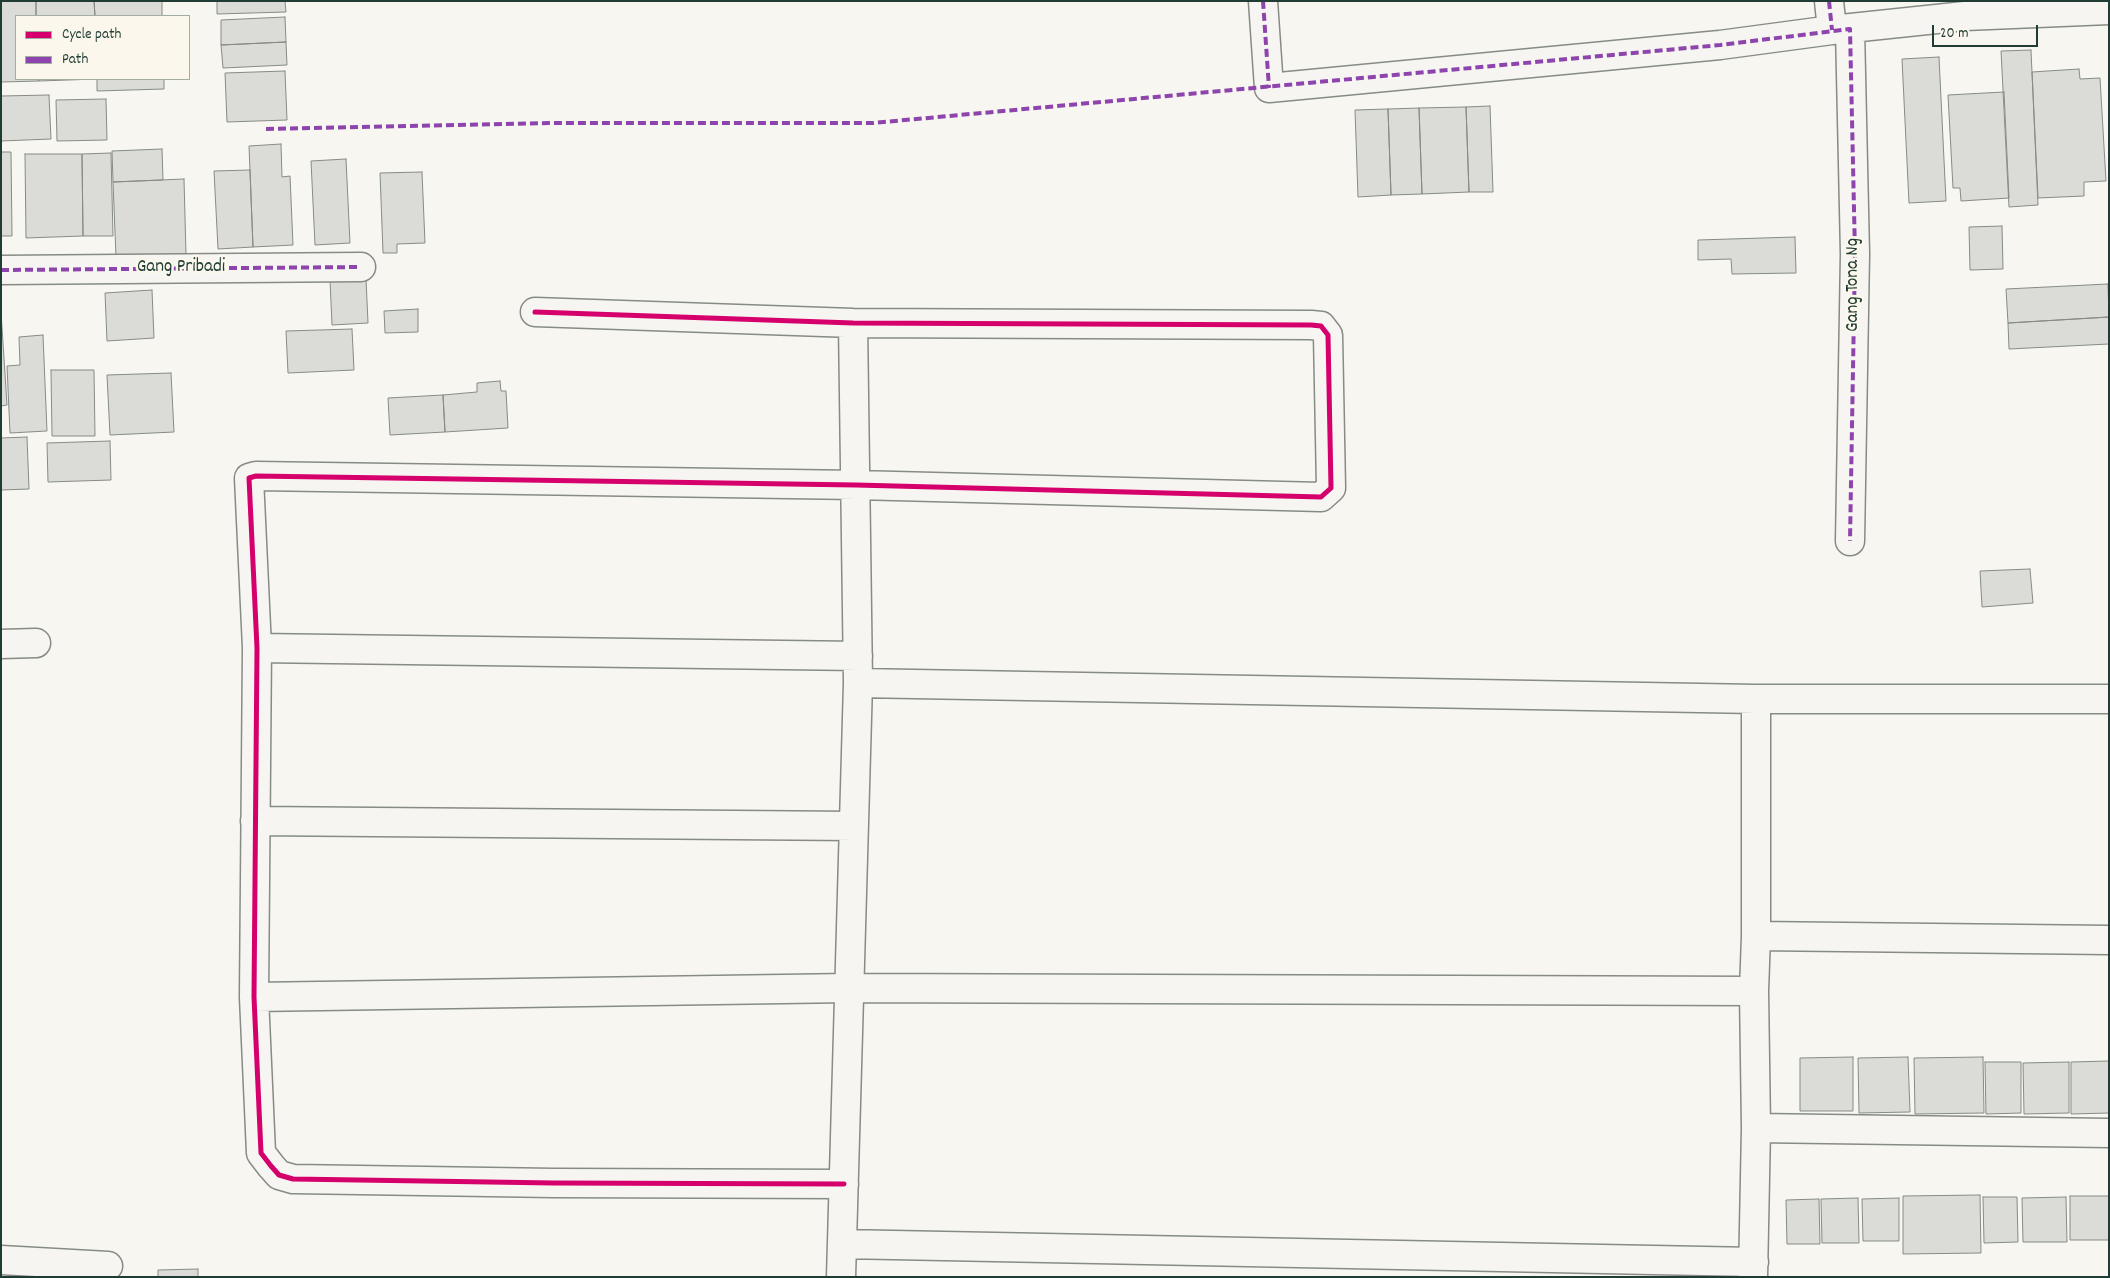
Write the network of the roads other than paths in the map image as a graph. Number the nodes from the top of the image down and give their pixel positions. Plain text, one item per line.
1 (1263, 1) edge
2 (1829, 1) edge
3 (2109, 10) edge
4 (1841, 29) junction
5 (361, 267) dead end
6 (1, 270) edge
7 (535, 312) dead end
8 (853, 323) junction
9 (856, 485) junction
10 (1850, 541) dead end
11 (36, 643) dead end
12 (1, 644) edge
13 (256, 648) junction
14 (858, 669) junction
15 (1756, 699) junction
16 (2109, 699) edge
17 (255, 821) junction
18 (854, 826) junction
19 (1756, 936) junction
20 (2109, 940) edge
21 (849, 988) junction
22 (1754, 991) junction
23 (254, 997) junction
24 (1756, 1128) junction
25 (2109, 1133) edge
26 (844, 1184) junction
27 (842, 1244) junction
28 (1, 1260) edge
29 (108, 1266) dead end
30 (1754, 1270) edge
31 (841, 1277) edge

1 - 4 street
2 - 4 street, Gang Tona Ng
3 - 4 street
4 - 10 street, Gang Tona Ng
5 - 6 street, Gang Pribadi
7 - 8 street
8 - 9 street
8 - 9 street
9 - 13 street
9 - 14 street
11 - 12 street
13 - 14 street
13 - 17 street
14 - 15 street
14 - 18 street
15 - 16 street
15 - 19 street
17 - 18 street
17 - 23 street
18 - 21 street
19 - 20 street
19 - 22 street
21 - 22 street
21 - 23 street
21 - 26 street
22 - 24 street
23 - 26 street
24 - 25 street
24 - 30 street
26 - 27 street
27 - 30 street
27 - 31 street
28 - 29 street

